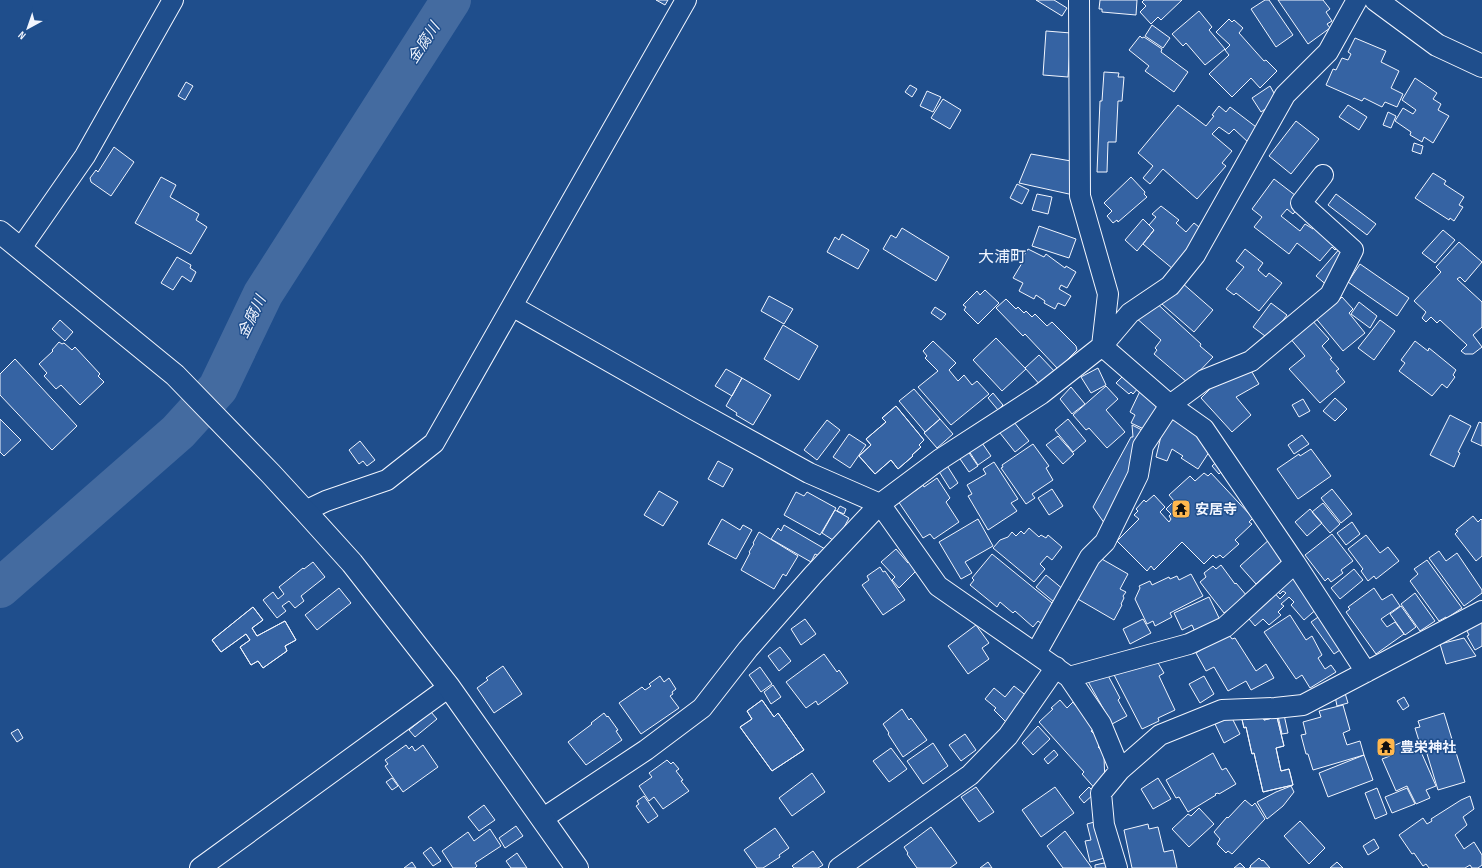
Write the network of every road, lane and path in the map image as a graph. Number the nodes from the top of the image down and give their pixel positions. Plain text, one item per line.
1 (173, 0) edge
2 (686, 0) edge
3 (1079, 0) edge
4 (1357, 0) edge
5 (1376, 0) edge
6 (1482, 66) edge
7 (1323, 175) dead end
8 (0, 232) edge
9 (21, 248) junction
10 (512, 306) junction
11 (1102, 346) junction
12 (1170, 405) junction
13 (880, 504) junction
14 (305, 511) junction
15 (1295, 563) junction
16 (1482, 611) edge
17 (1036, 653) junction
18 (1062, 672) junction
19 (1366, 672) junction
20 (449, 687) junction
21 (1120, 770) junction
22 (542, 819) junction
23 (200, 868) edge
24 (577, 868) edge
25 (839, 868) edge
26 (1117, 868) edge

1 - 9 street
2 - 10 street
3 - 11 street
4 - 11 street
5 - 6 street
7 - 12 street
8 - 9 street
9 - 14 street
10 - 13 street
10 - 14 street
11 - 12 street
11 - 13 street
12 - 15 street
12 - 17 street
13 - 17 street
13 - 22 street
14 - 20 street
15 - 18 street
15 - 19 street
16 - 19 street
17 - 18 street
18 - 21 street
18 - 25 street
19 - 21 street
20 - 22 street
20 - 23 street
21 - 26 street
22 - 24 street

